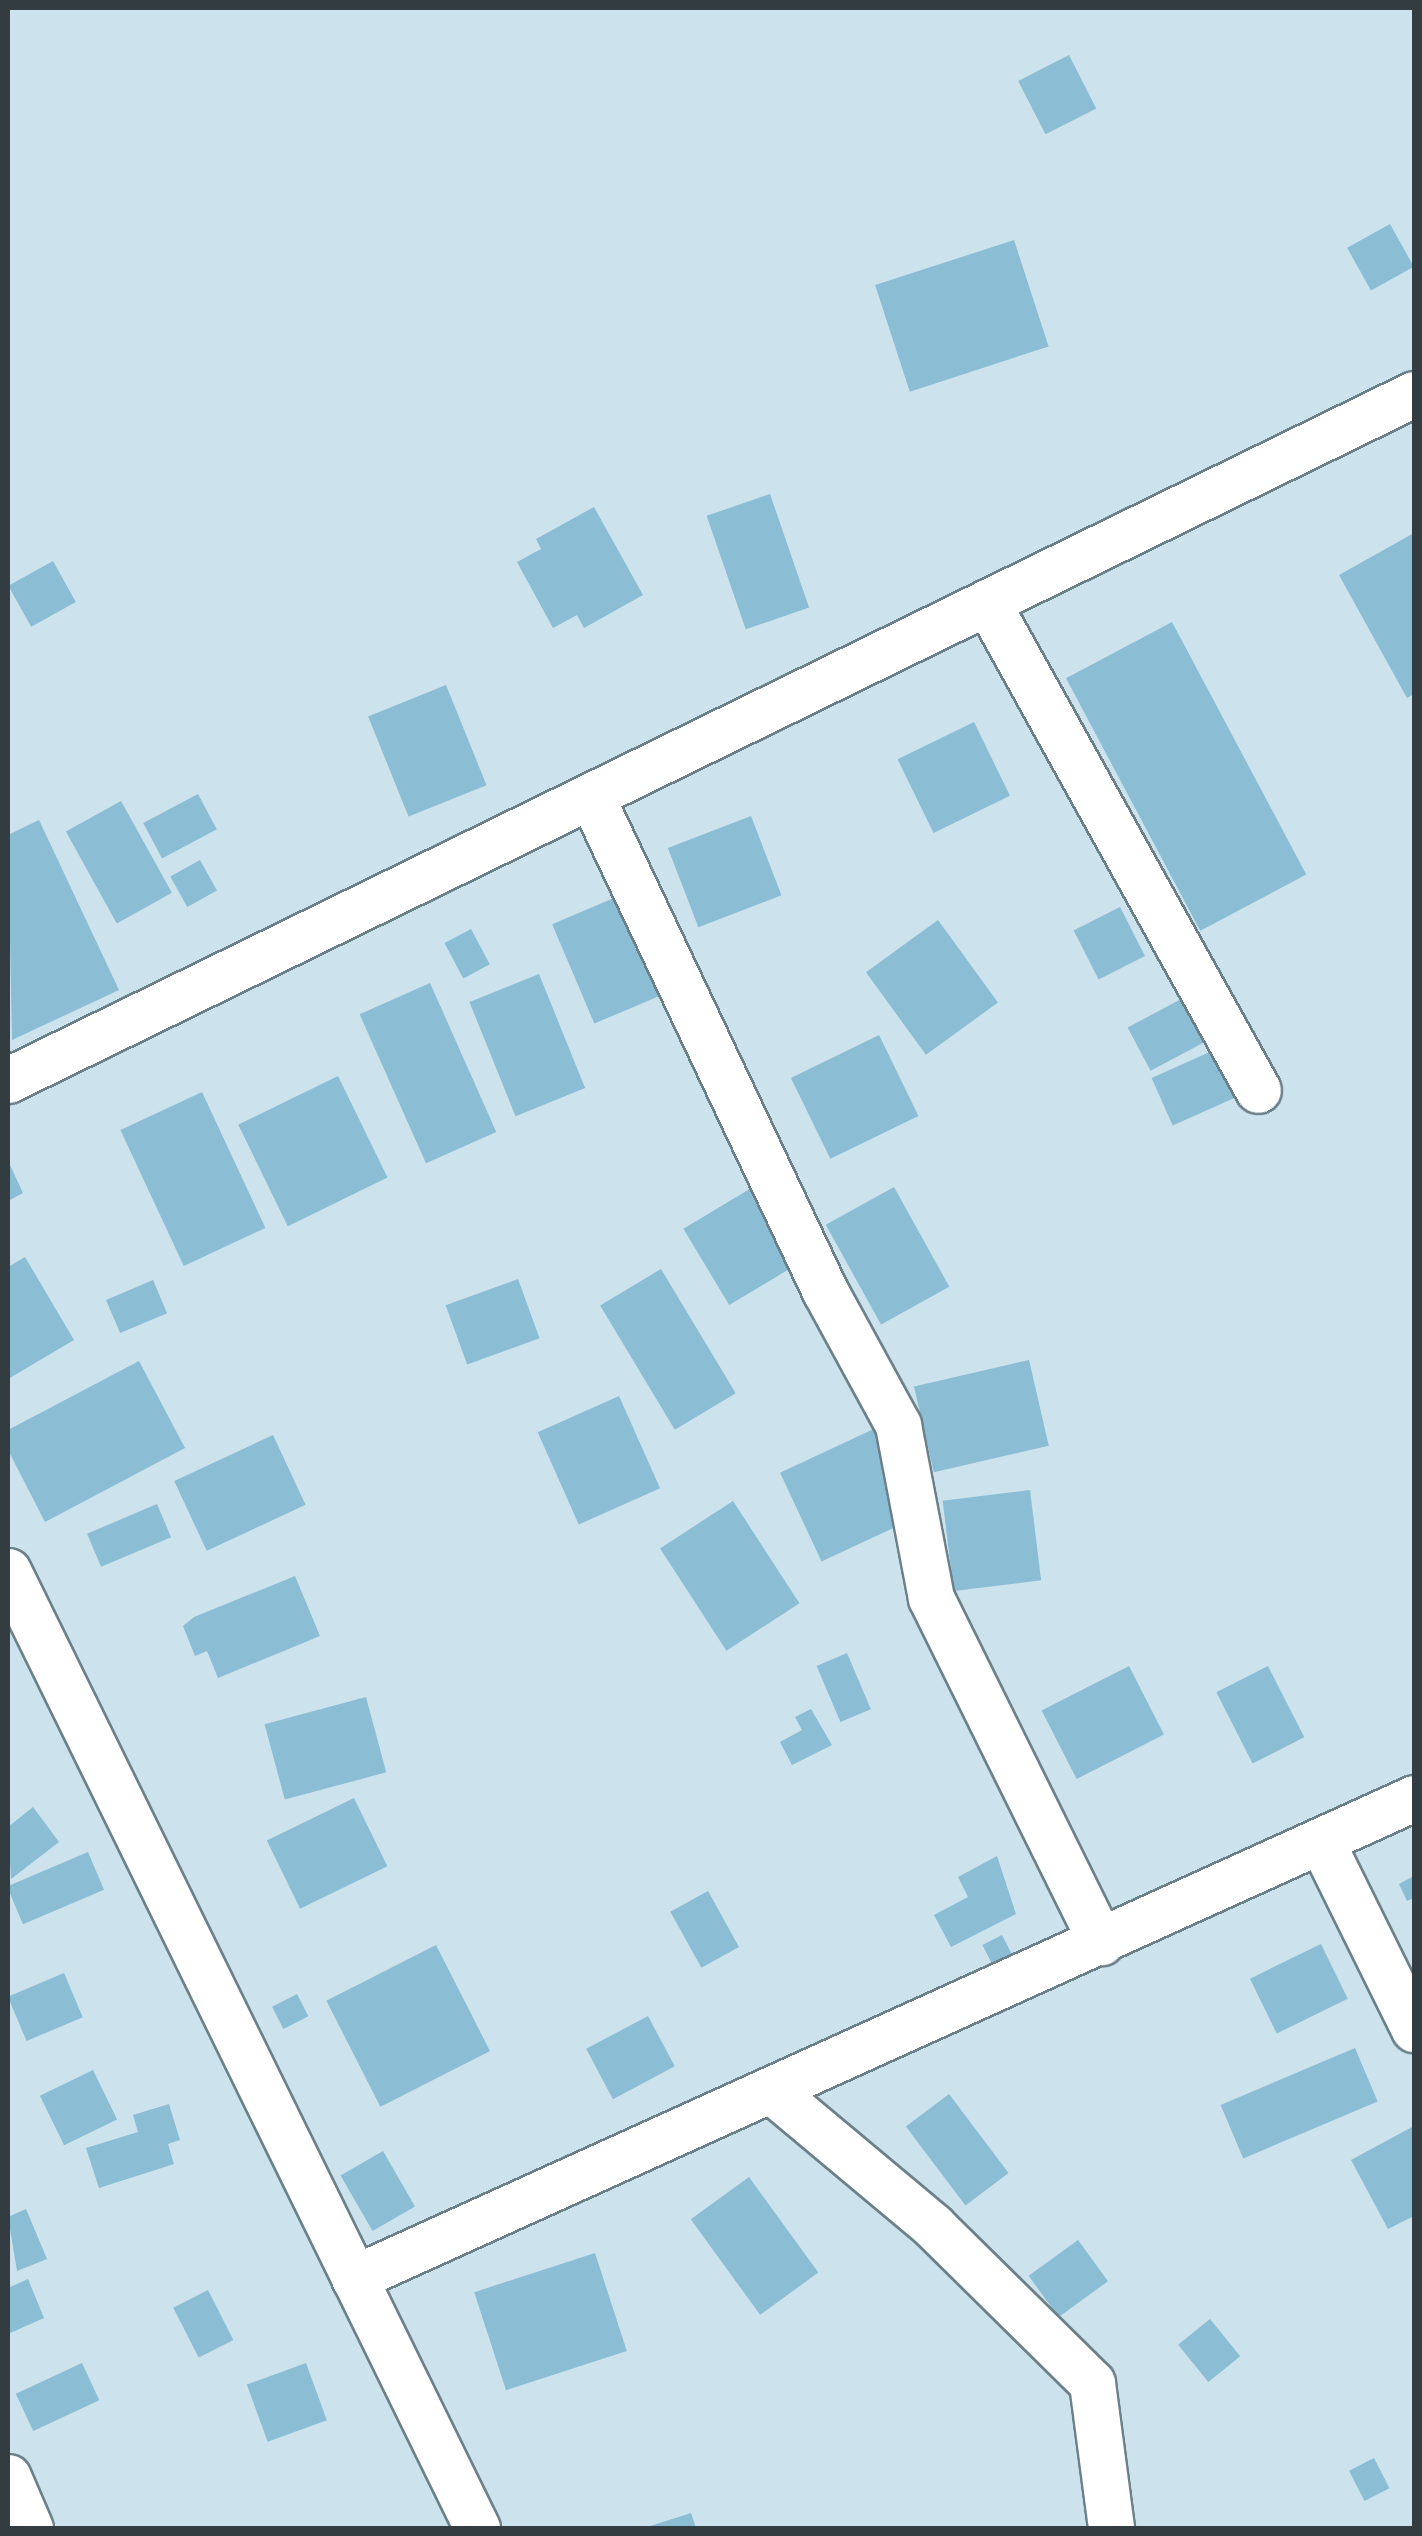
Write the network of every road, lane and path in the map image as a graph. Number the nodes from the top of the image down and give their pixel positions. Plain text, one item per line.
1 (1414, 394) edge
2 (987, 602) junction
3 (591, 796) junction
4 (8, 1080) edge
5 (1258, 1090) dead end
6 (8, 1571) edge
7 (1414, 1798) edge
8 (1322, 1841) junction
9 (1101, 1942) junction
10 (1414, 2029) edge
11 (772, 2092) junction
12 (354, 2278) junction
13 (8, 2478) edge
14 (30, 2528) edge
15 (476, 2528) edge
16 (1110, 2528) edge

1 - 2 street
2 - 3 street
2 - 5 street
3 - 4 street
3 - 9 street
6 - 12 street
7 - 8 street
8 - 9 street
8 - 10 street
9 - 11 street
11 - 12 street
11 - 16 street
12 - 15 street
13 - 14 street

